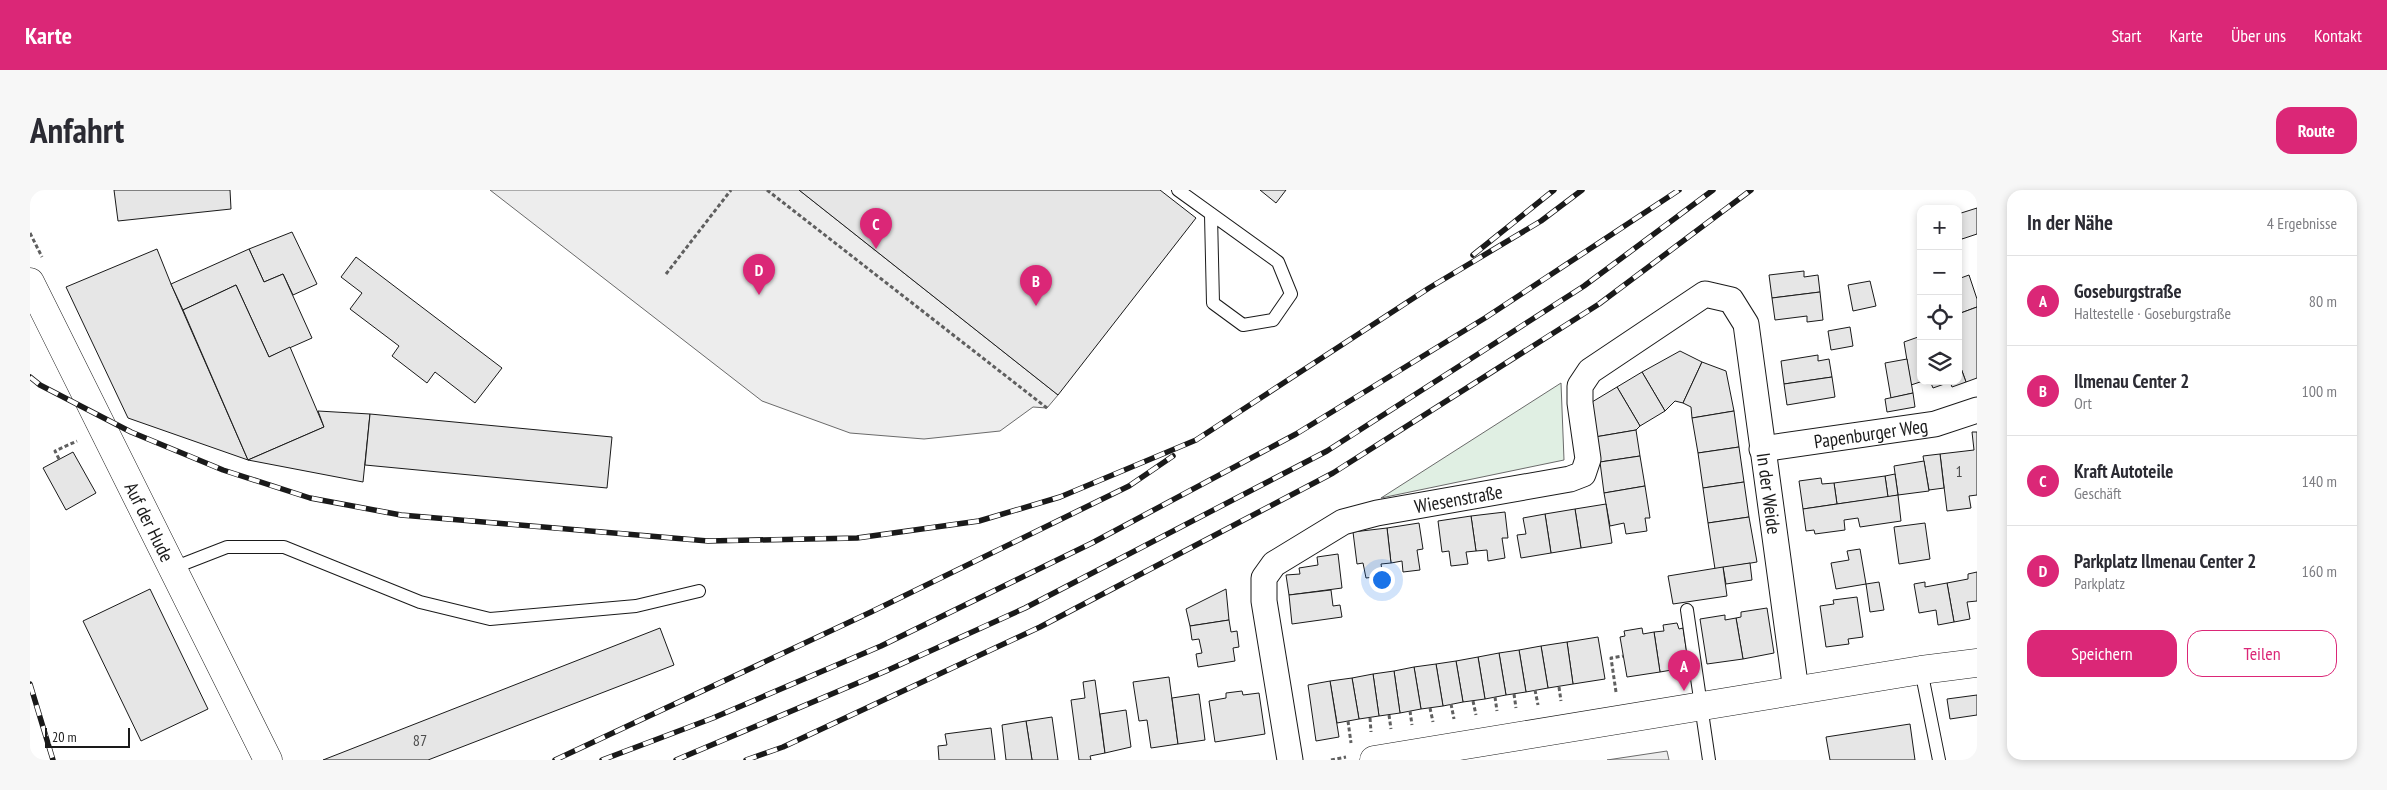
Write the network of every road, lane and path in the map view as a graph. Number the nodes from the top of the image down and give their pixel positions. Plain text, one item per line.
1 (731, 190) edge
2 (1178, 190) edge
3 (769, 191) edge
4 (1211, 215) junction
5 (666, 274) dead end
6 (30, 282) edge
7 (1731, 300) joint
8 (1047, 408) dead end
9 (1977, 410) edge
10 (103, 429) junction
11 (1762, 449) junction
12 (59, 459) dead end
13 (173, 568) junction
14 (699, 591) dead end
15 (1687, 610) dead end
16 (1623, 656) dead end
17 (1977, 663) edge
18 (1921, 670) junction
19 (1796, 690) junction
20 (1701, 706) junction
21 (1621, 720) junction
22 (268, 760) edge
23 (1290, 760) edge
24 (1374, 760) edge
25 (1709, 760) edge
26 (1939, 760) edge

1 - 5 path
2 - 4 lane
3 - 8 path
4 - 4 lane
6 - 10 street, Auf der Hude
7 - 11 street, In der Weide
7 - 23 street, Wiesenstraße
9 - 11 street, Papenburger Weg
10 - 12 path
10 - 13 street, Auf der Hude
11 - 19 street, In der Weide
13 - 14 lane
13 - 22 street, Auf der Hude
15 - 20 lane
16 - 21 path
17 - 18 street
18 - 19 street
18 - 26 lane
19 - 20 street
20 - 21 street
20 - 25 lane
21 - 24 street

